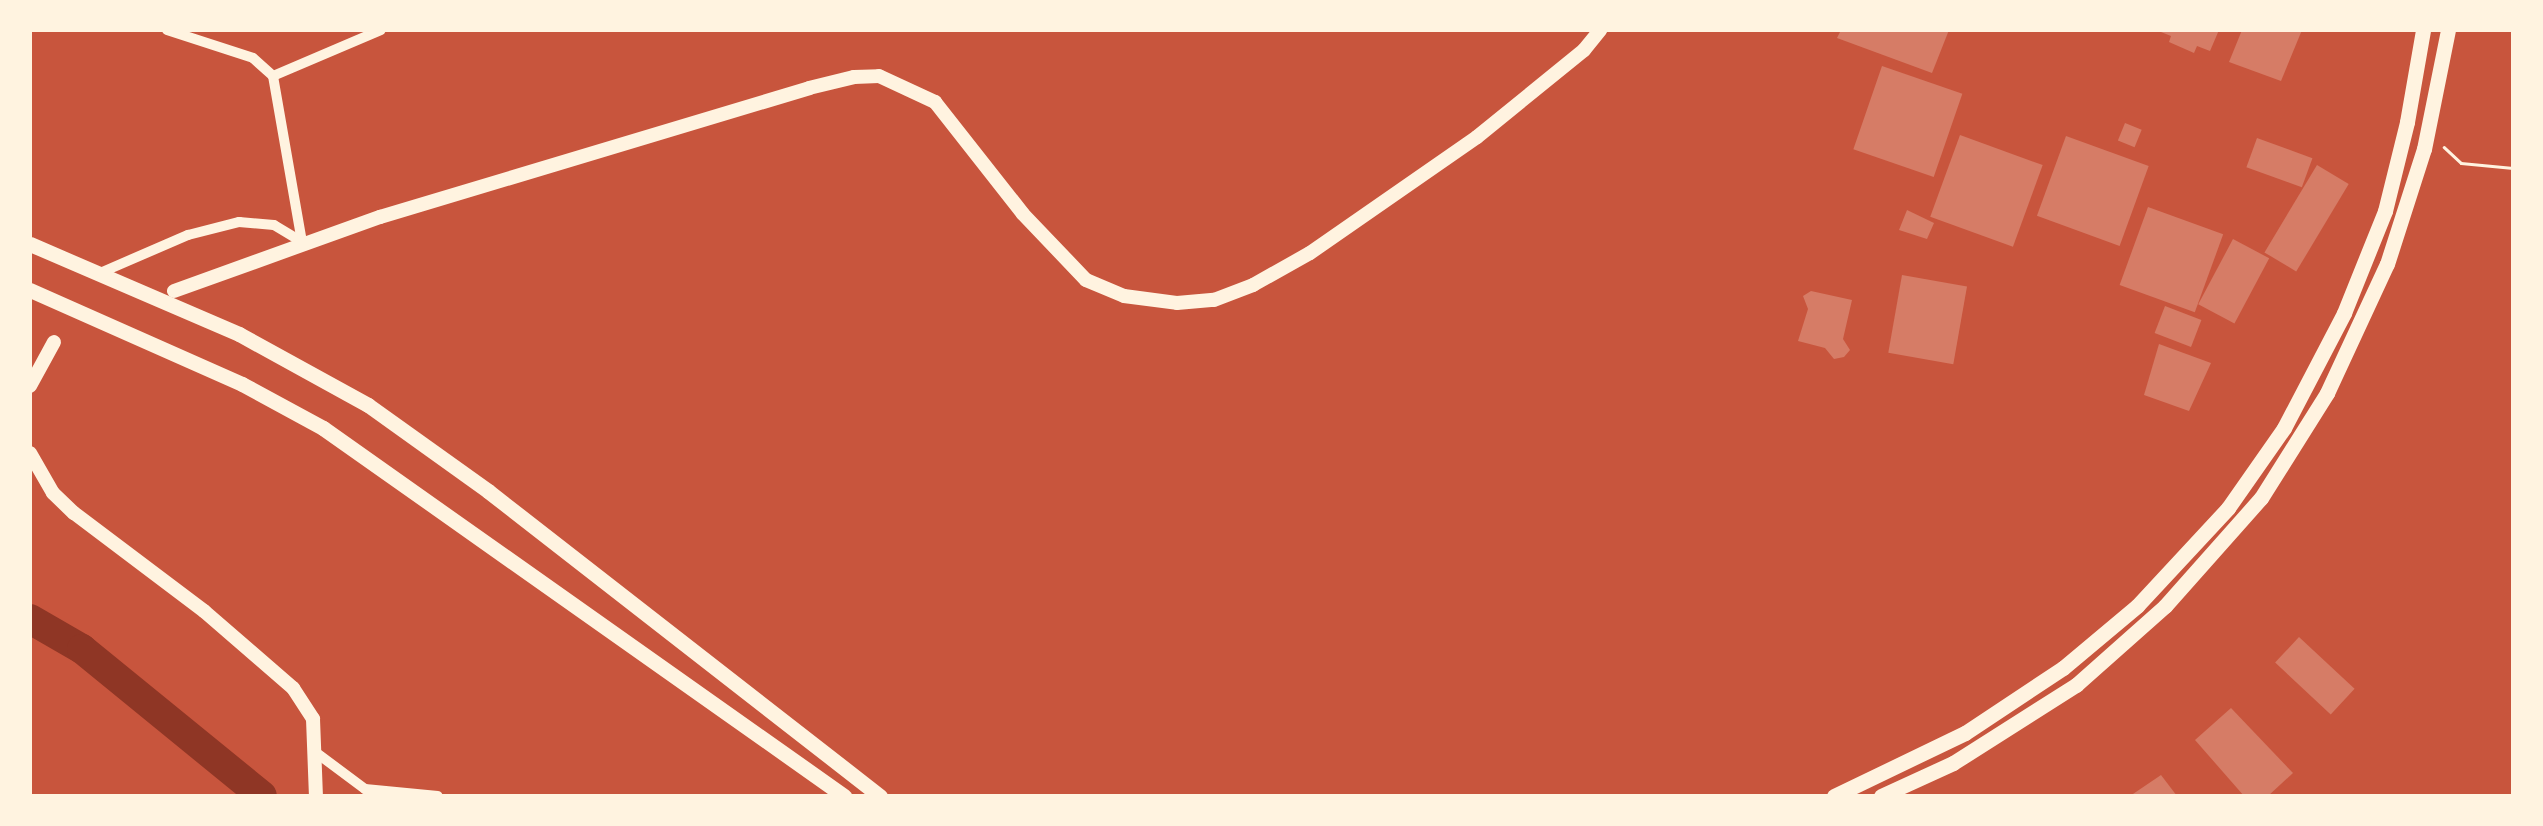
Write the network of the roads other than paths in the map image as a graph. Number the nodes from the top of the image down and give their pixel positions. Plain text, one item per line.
1 (167, 30) edge
2 (381, 30) edge
3 (1600, 30) edge
4 (2423, 30) edge
5 (2448, 30) edge
6 (273, 76) junction
7 (302, 242) junction
8 (30, 244) edge
9 (100, 273) junction
10 (30, 290) edge
11 (174, 291) dead end
12 (54, 342) dead end
13 (30, 386) edge
14 (30, 452) edge
15 (318, 754) junction
16 (317, 791) edge
17 (438, 796) edge
18 (844, 796) edge
19 (880, 796) edge
20 (1834, 796) edge
21 (1882, 796) edge

1 - 6 street
2 - 6 street
3 - 7 main road
4 - 20 highway
5 - 21 highway
6 - 7 street
7 - 9 street
7 - 11 main road
8 - 9 highway
9 - 19 highway
10 - 18 highway
12 - 13 main road
14 - 15 main road
15 - 16 main road
15 - 17 street

